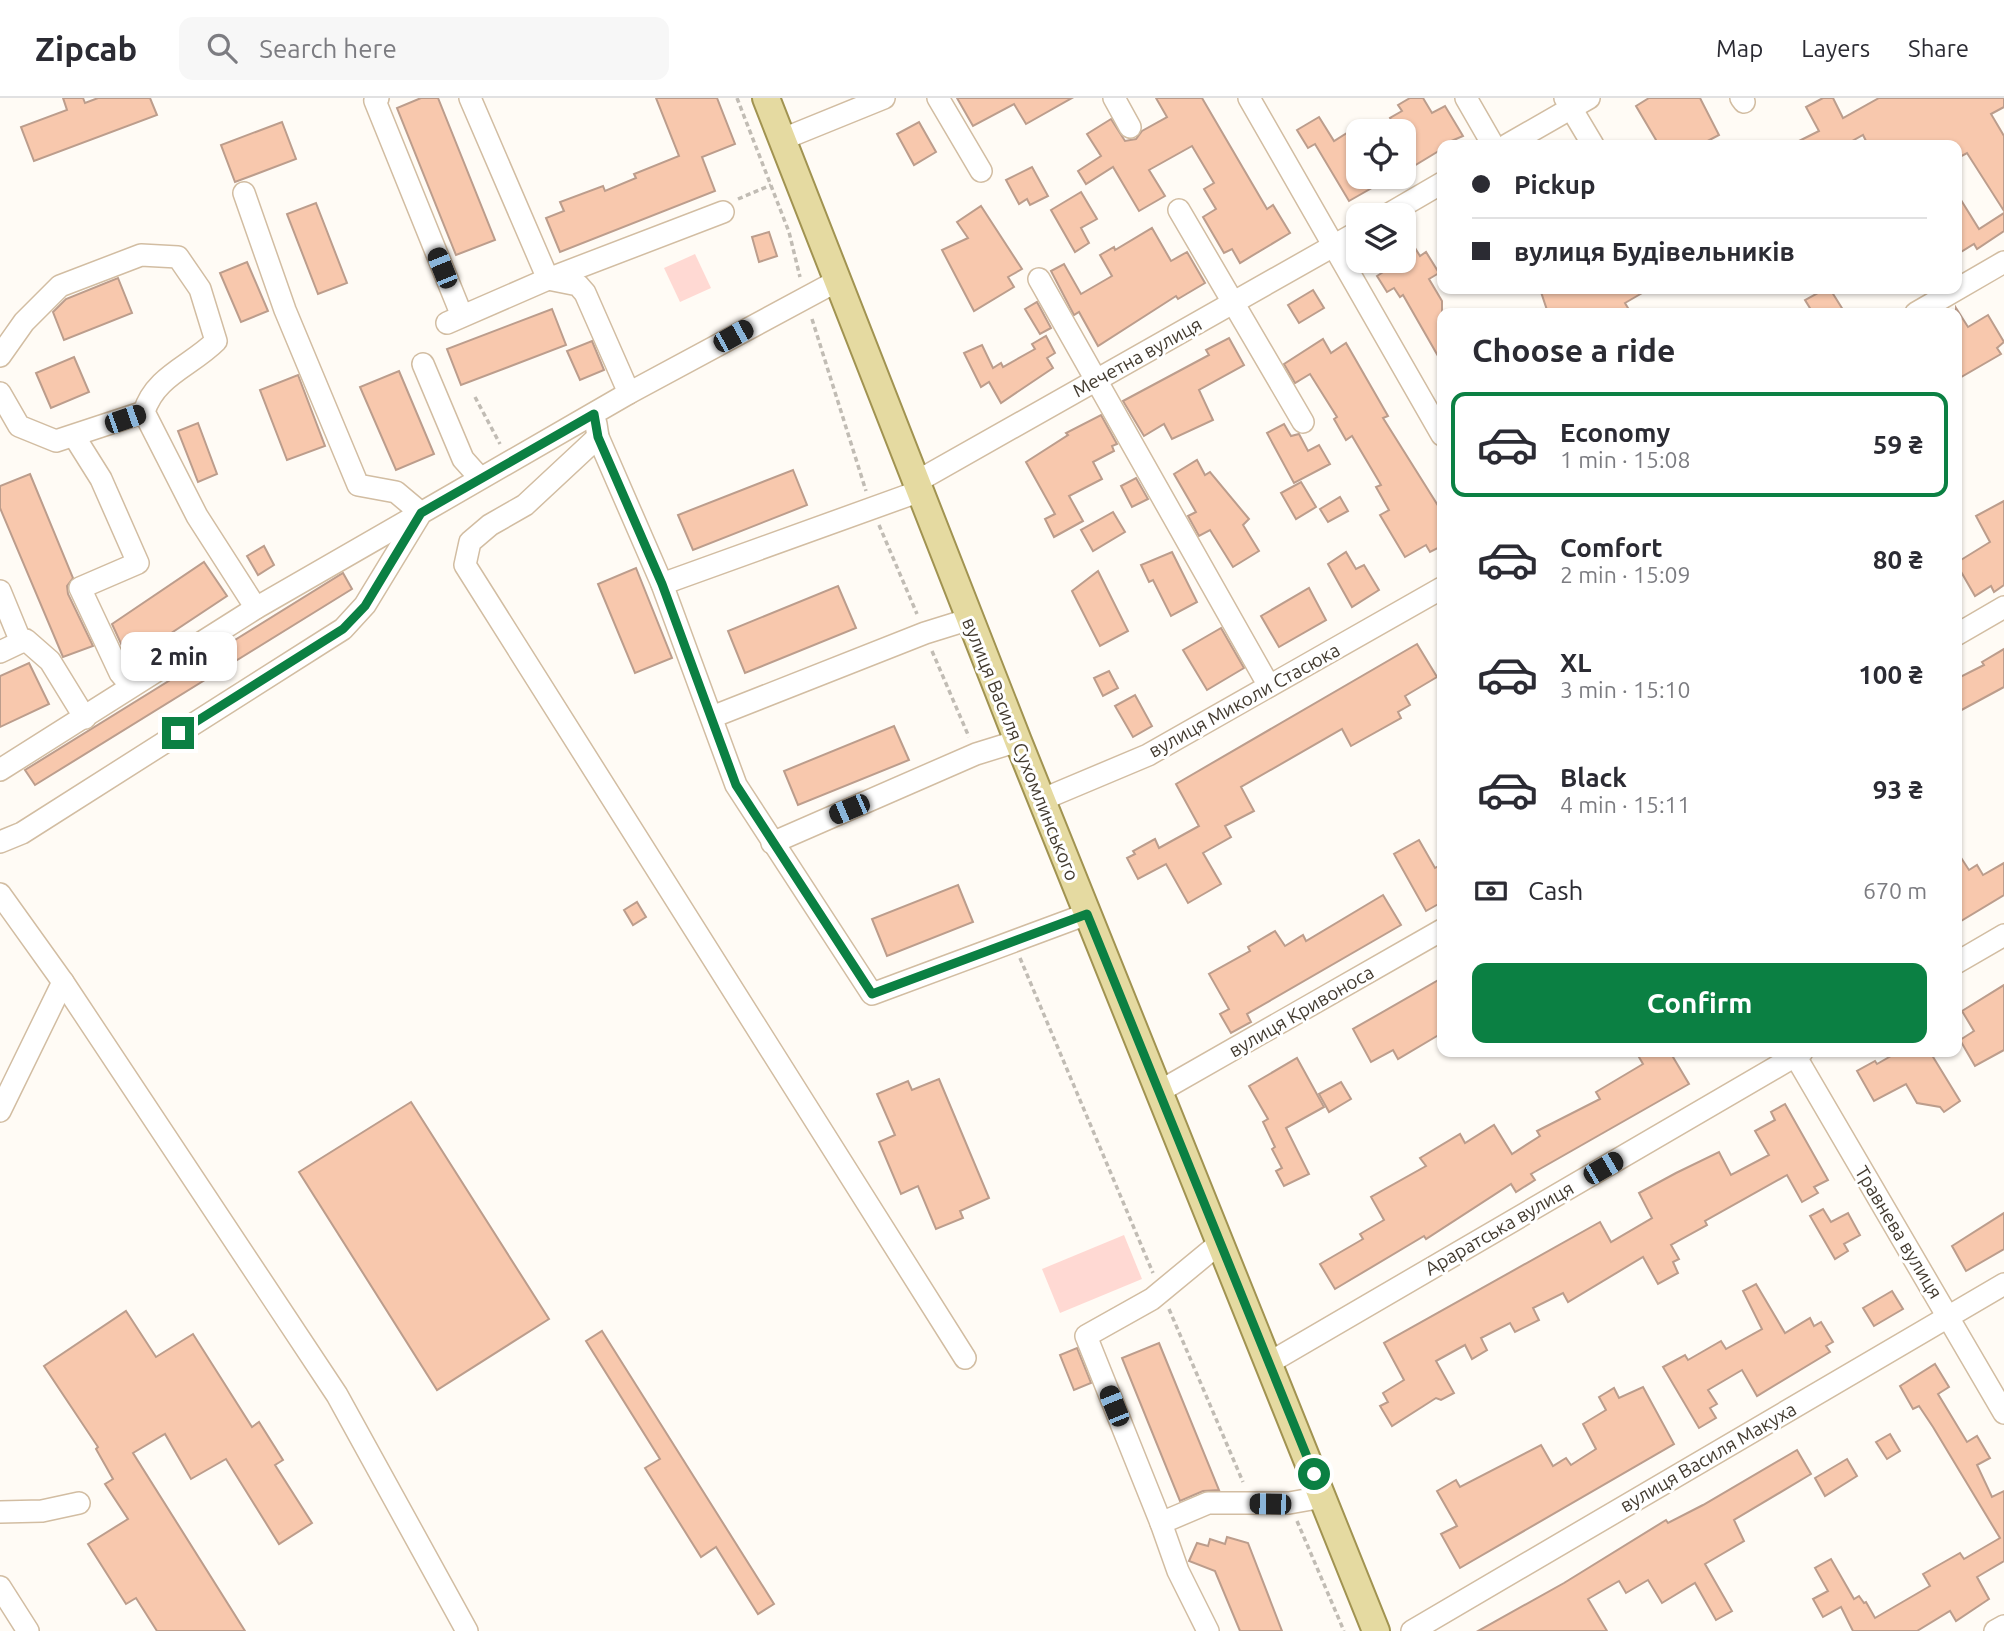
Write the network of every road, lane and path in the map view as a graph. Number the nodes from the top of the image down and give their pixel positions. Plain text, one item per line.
1 (378, 98) edge
2 (737, 98) edge
3 (766, 98) edge
4 (884, 98) edge
5 (938, 98) edge
6 (1114, 98) edge
7 (1249, 98) edge
8 (1466, 98) edge
9 (475, 99) edge
10 (1575, 101) edge
11 (1130, 127) dead end
12 (783, 139) junction
13 (1490, 140) edge
14 (1515, 140) edge
15 (1591, 140) edge
16 (981, 171) dead end
17 (771, 186) junction
18 (1437, 186) edge
19 (244, 193) dead end
20 (1408, 203) edge
21 (730, 206) joint
22 (1179, 210) dead end
23 (1346, 239) edge
24 (1335, 245) junction
25 (2004, 262) edge
26 (548, 279) junction
27 (1039, 279) dead end
28 (838, 281) junction
29 (1962, 286) edge
30 (1949, 294) edge
31 (805, 297) junction
32 (1234, 303) junction
33 (1925, 308) edge
34 (0, 356) edge
35 (423, 364) dead end
36 (1096, 380) junction
37 (0, 393) edge
38 (629, 393) junction
39 (475, 397) dead end
40 (144, 412) junction
41 (594, 414) junction
42 (1303, 422) dead end
43 (1437, 426) edge
44 (74, 436) junction
45 (598, 437) junction
46 (509, 461) junction
47 (480, 478) junction
48 (918, 487) junction
49 (871, 507) junction
50 (421, 513) junction
51 (662, 584) junction
52 (0, 591) edge
53 (1437, 591) edge
54 (2004, 607) edge
55 (256, 608) junction
56 (970, 619) junction
57 (1962, 632) edge
58 (925, 633) junction
59 (22, 642) junction
60 (0, 652) edge
61 (131, 686) junction
62 (1269, 686) junction
63 (712, 717) junction
64 (85, 718) junction
65 (1017, 741) junction
66 (976, 754) junction
67 (0, 770) edge
68 (1041, 800) junction
69 (0, 842) edge
70 (772, 843) junction
71 (0, 894) edge
72 (1087, 914) junction
73 (1437, 933) edge
74 (2004, 935) edge
75 (1013, 942) junction
76 (1962, 960) edge
77 (62, 982) junction
78 (1790, 1057) edge
79 (1799, 1057) edge
80 (1160, 1091) junction
81 (0, 1111) edge
82 (1221, 1242) junction
83 (2004, 1284) edge
84 (1161, 1291) junction
85 (1948, 1316) junction
86 (965, 1358) dead end
87 (1269, 1363) junction
88 (2004, 1413) edge
89 (1322, 1497) junction
90 (79, 1503) dead end
91 (1289, 1503) junction
92 (1252, 1504) junction
93 (0, 1512) edge
94 (1161, 1523) junction
95 (0, 1587) edge
96 (2004, 1626) edge
97 (28, 1631) edge
98 (467, 1631) edge
99 (1208, 1631) edge
100 (1344, 1631) edge
101 (1376, 1631) edge
102 (1412, 1631) edge
103 (1995, 1631) edge

1 - 26 street
2 - 17 path
3 - 12 main road, вулиця Василя Сухомлинського
4 - 12 street
5 - 16 street
6 - 11 street
7 - 24 street
8 - 13 street
9 - 26 street
10 - 14 street
10 - 15 street
12 - 28 main road, вулиця Василя Сухомлинського
17 - 21 path
17 - 31 path
18 - 20 street
19 - 50 street
21 - 26 street
22 - 32 street
23 - 24 street, Мечетна вулиця
24 - 32 street, Мечетна вулиця
24 - 43 street
25 - 29 street
26 - 38 street
27 - 36 street
28 - 31 street
28 - 48 main road, вулиця Василя Сухомлинського
30 - 33 street
31 - 38 street
31 - 49 path
32 - 36 street, Мечетна вулиця
32 - 42 street
34 - 40 street
35 - 47 street
36 - 48 street, Мечетна вулиця
36 - 62 street
37 - 44 street
38 - 41 street
39 - 46 path
40 - 44 street
40 - 55 street
41 - 45 street
41 - 46 street
44 - 61 street
45 - 51 street
45 - 86 street
46 - 47 street
47 - 50 street
48 - 49 street, Мечетна вулиця
48 - 56 main road, вулиця Василя Сухомлинського
49 - 51 street, Мечетна вулиця
49 - 58 path
50 - 55 street
50 - 69 street
51 - 63 street
52 - 59 street
53 - 62 street, вулиця Миколи Стасюка
54 - 57 street
55 - 61 street
56 - 58 street
56 - 65 main road, вулиця Василя Сухомлинського
58 - 63 street
58 - 66 path
59 - 60 street
59 - 64 street
61 - 64 street
62 - 68 street, вулиця Миколи Стасюка
63 - 70 street
64 - 67 street
65 - 66 street
65 - 68 main road, вулиця Василя Сухомлинського
66 - 70 street
68 - 72 main road, вулиця Василя Сухомлинського
70 - 75 street
71 - 77 street
72 - 75 street
72 - 80 main road, вулиця Василя Сухомлинського
73 - 80 street, вулиця Кривоноса
74 - 76 street
75 - 84 path
77 - 81 street
77 - 98 street
78 - 87 street, Араратська вулиця
79 - 85 street, Травнева вулиця
80 - 82 main road, вулиця Василя Сухомлинського
82 - 84 street
82 - 87 main road, вулиця Василя Сухомлинського
83 - 85 street, вулиця Василя Макуха
84 - 92 path
84 - 94 street
85 - 88 street, Травнева вулиця
85 - 102 street, вулиця Василя Макуха
87 - 89 main road, вулиця Василя Сухомлинського
89 - 91 street
89 - 101 main road, вулиця Василя Сухомлинського
90 - 93 street
91 - 92 street
91 - 100 path
92 - 94 street
94 - 99 street
95 - 97 street
96 - 103 street

